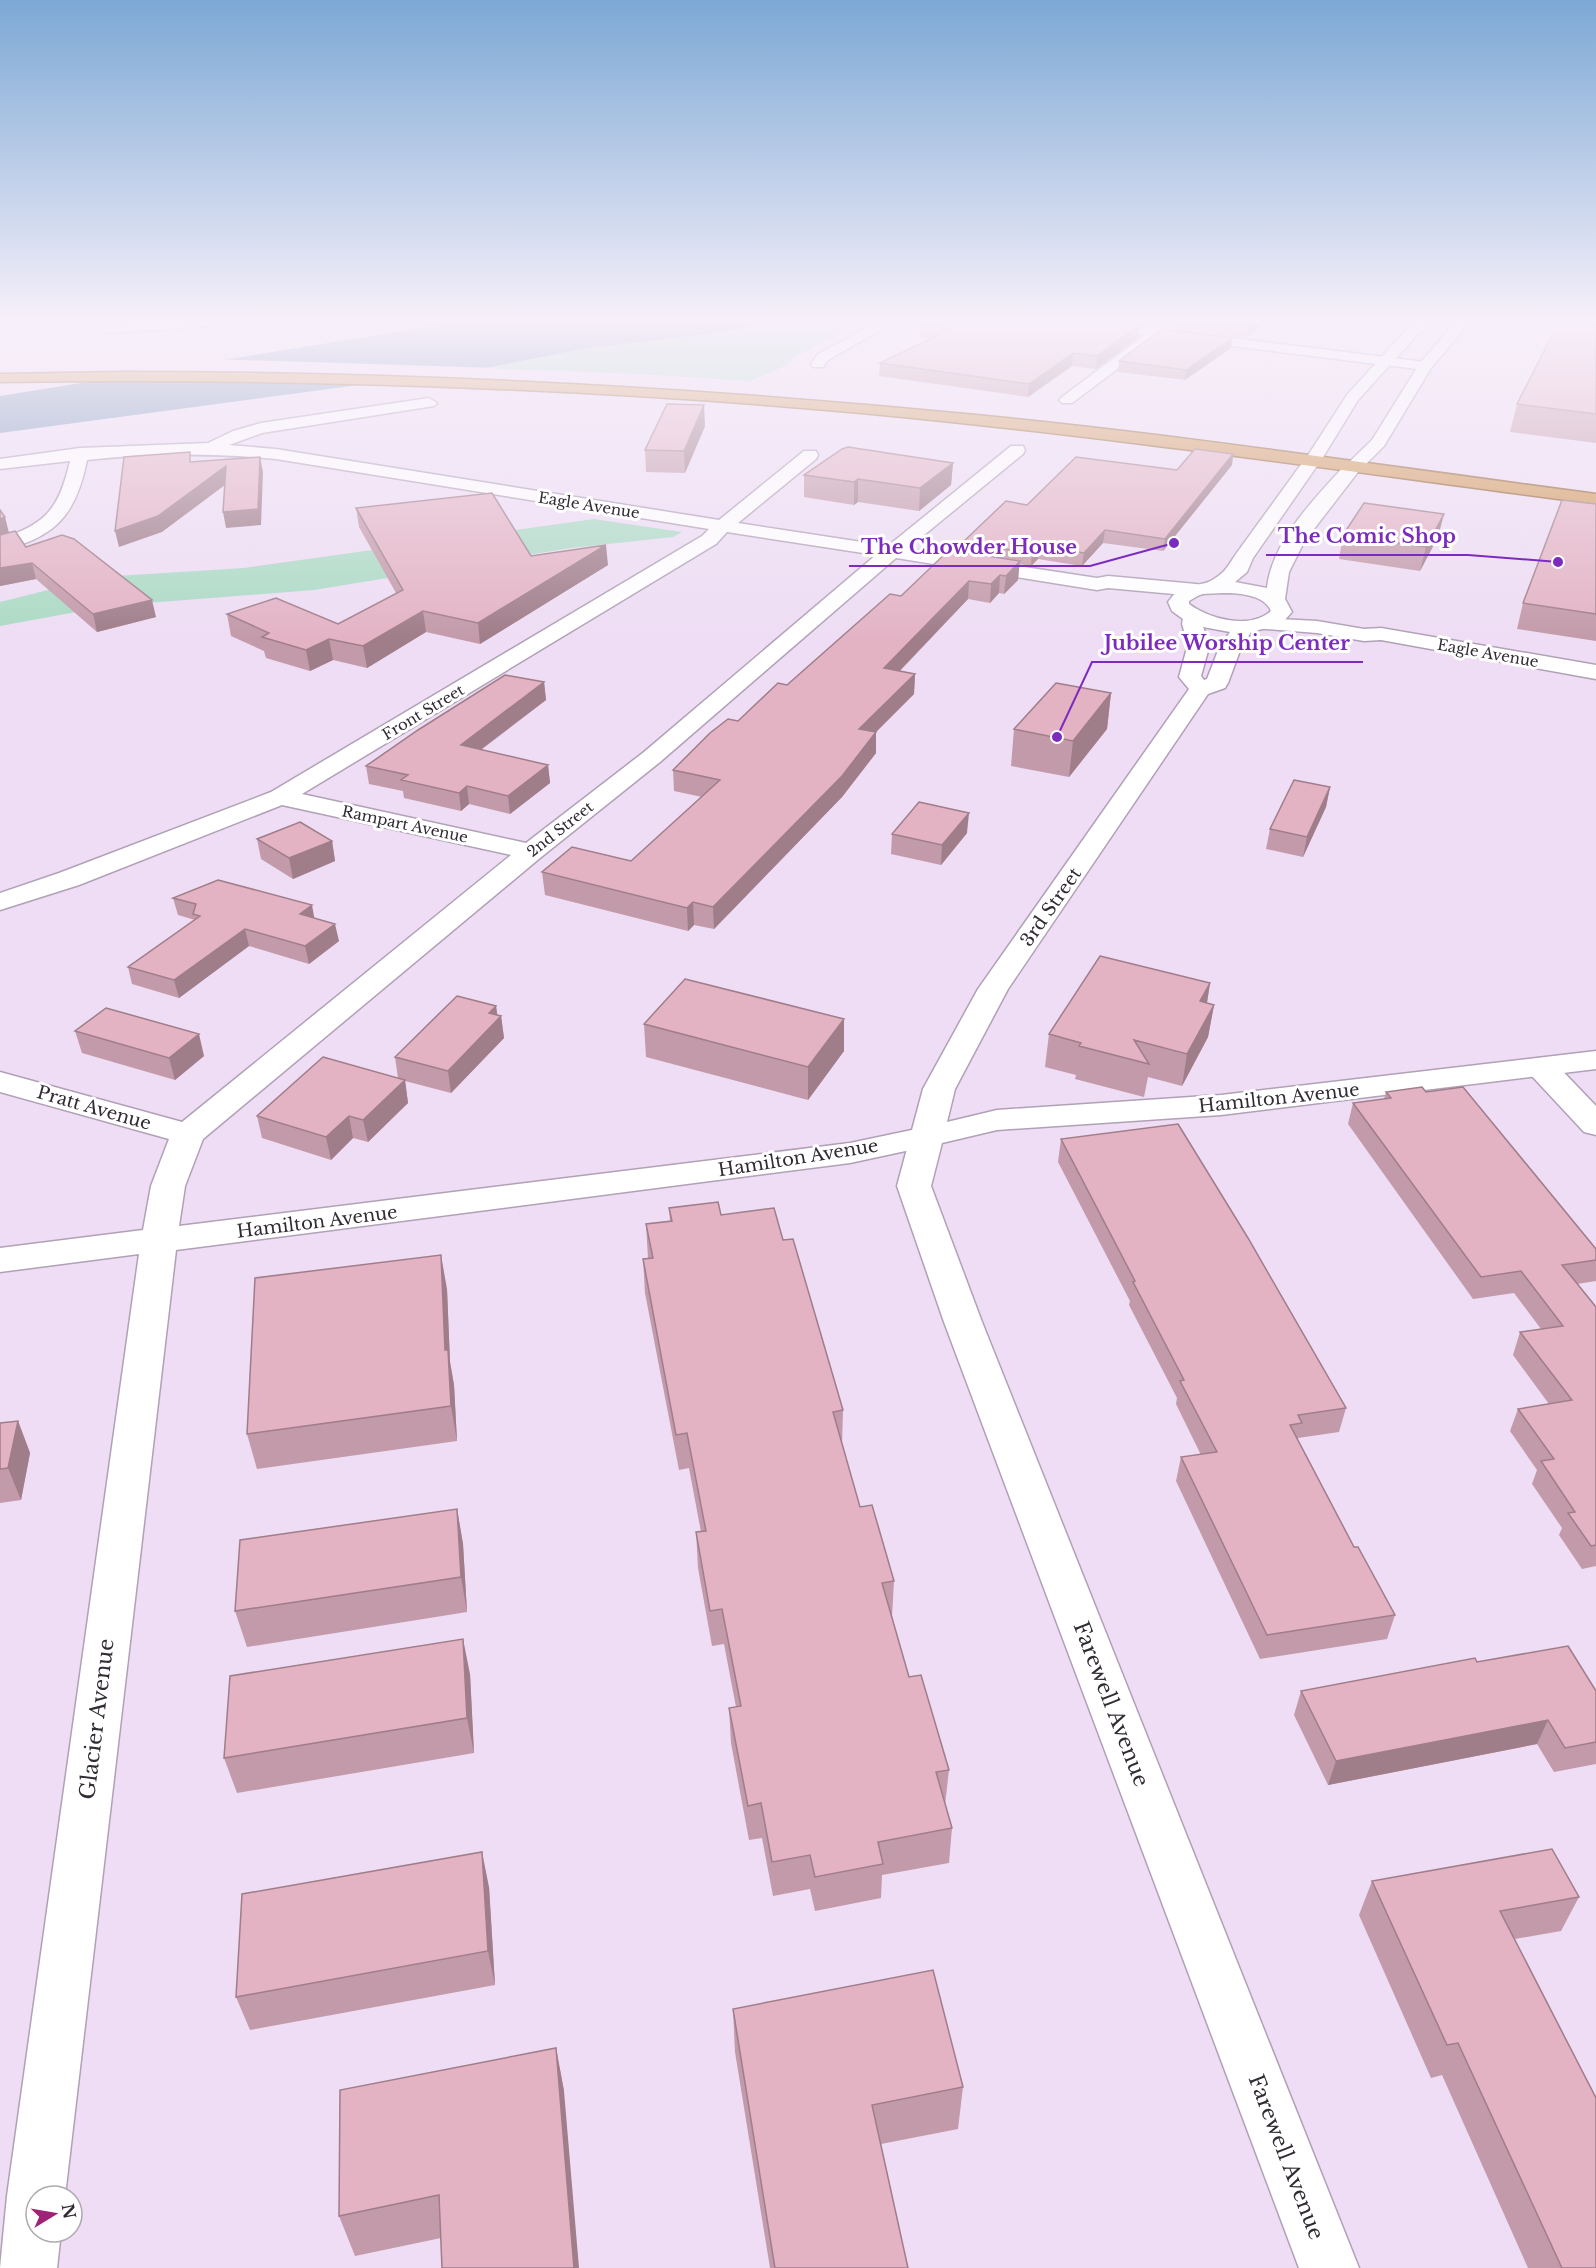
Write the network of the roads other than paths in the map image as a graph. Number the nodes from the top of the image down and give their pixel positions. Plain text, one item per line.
1 (262, 428) edge
2 (1052, 428) edge
3 (1103, 428) edge
4 (1331, 428) edge
5 (1387, 428) edge
6 (208, 448) junction
7 (1017, 450) dead end
8 (80, 453) junction
9 (810, 454) dead end
10 (1366, 455) junction
11 (1316, 456) junction
12 (0, 464) edge
13 (1352, 468) junction
14 (1596, 483) edge
15 (1596, 499) edge
16 (724, 525) junction
17 (0, 545) edge
18 (893, 552) junction
19 (1097, 584) junction
20 (1217, 587) junction
21 (1196, 590) junction
22 (1278, 603) junction
23 (1187, 613) junction
24 (1253, 625) junction
25 (1381, 634) junction
26 (1596, 672) edge
27 (1200, 689) junction
28 (280, 797) junction
29 (531, 852) junction
30 (0, 902) edge
31 (1596, 1060) edge
32 (1541, 1067) junction
33 (0, 1082) edge
34 (1596, 1125) edge
35 (188, 1134) junction
36 (926, 1137) junction
37 (159, 1242) junction
38 (0, 1260) edge
39 (38, 2184) edge
40 (30, 2244) edge
41 (27, 2268) edge
42 (1329, 2268) edge

1 - 6 street
2 - 11 highway
3 - 11 highway
4 - 11 street
5 - 10 street
6 - 8 street, Eagle Avenue
6 - 16 street, Eagle Avenue
7 - 18 street, 2nd Street
8 - 12 street, Eagle Avenue
8 - 17 street
9 - 16 street, Front Street
10 - 11 highway
10 - 13 street
10 - 14 highway
11 - 13 highway
11 - 20 street
13 - 15 highway
13 - 22 street
16 - 18 street, Eagle Avenue
16 - 28 street, Front Street
18 - 19 street, Eagle Avenue
18 - 29 street, 2nd Street
19 - 21 street, Eagle Avenue
19 - 23 street, Eagle Avenue
20 - 21 street, Eagle Avenue
20 - 22 street, Eagle Avenue
21 - 23 street
22 - 24 street, 3rd Street
22 - 25 street, Eagle Avenue
23 - 24 street, Eagle Avenue
23 - 27 street
24 - 25 street, Eagle Avenue
24 - 27 street, 3rd Street
25 - 26 street, Eagle Avenue
27 - 36 street, 3rd Street
28 - 29 street, Rampart Avenue
28 - 30 street, Front Street
29 - 35 street, 2nd Street
31 - 32 street, Hamilton Avenue
32 - 34 street
32 - 36 street, Hamilton Avenue
33 - 35 street, Pratt Avenue
35 - 37 street, 2nd Street
36 - 37 street, Hamilton Avenue
36 - 42 street, Farewell Avenue
37 - 38 street, Hamilton Avenue
37 - 39 street, Glacier Avenue
40 - 41 street, Glacier Avenue

